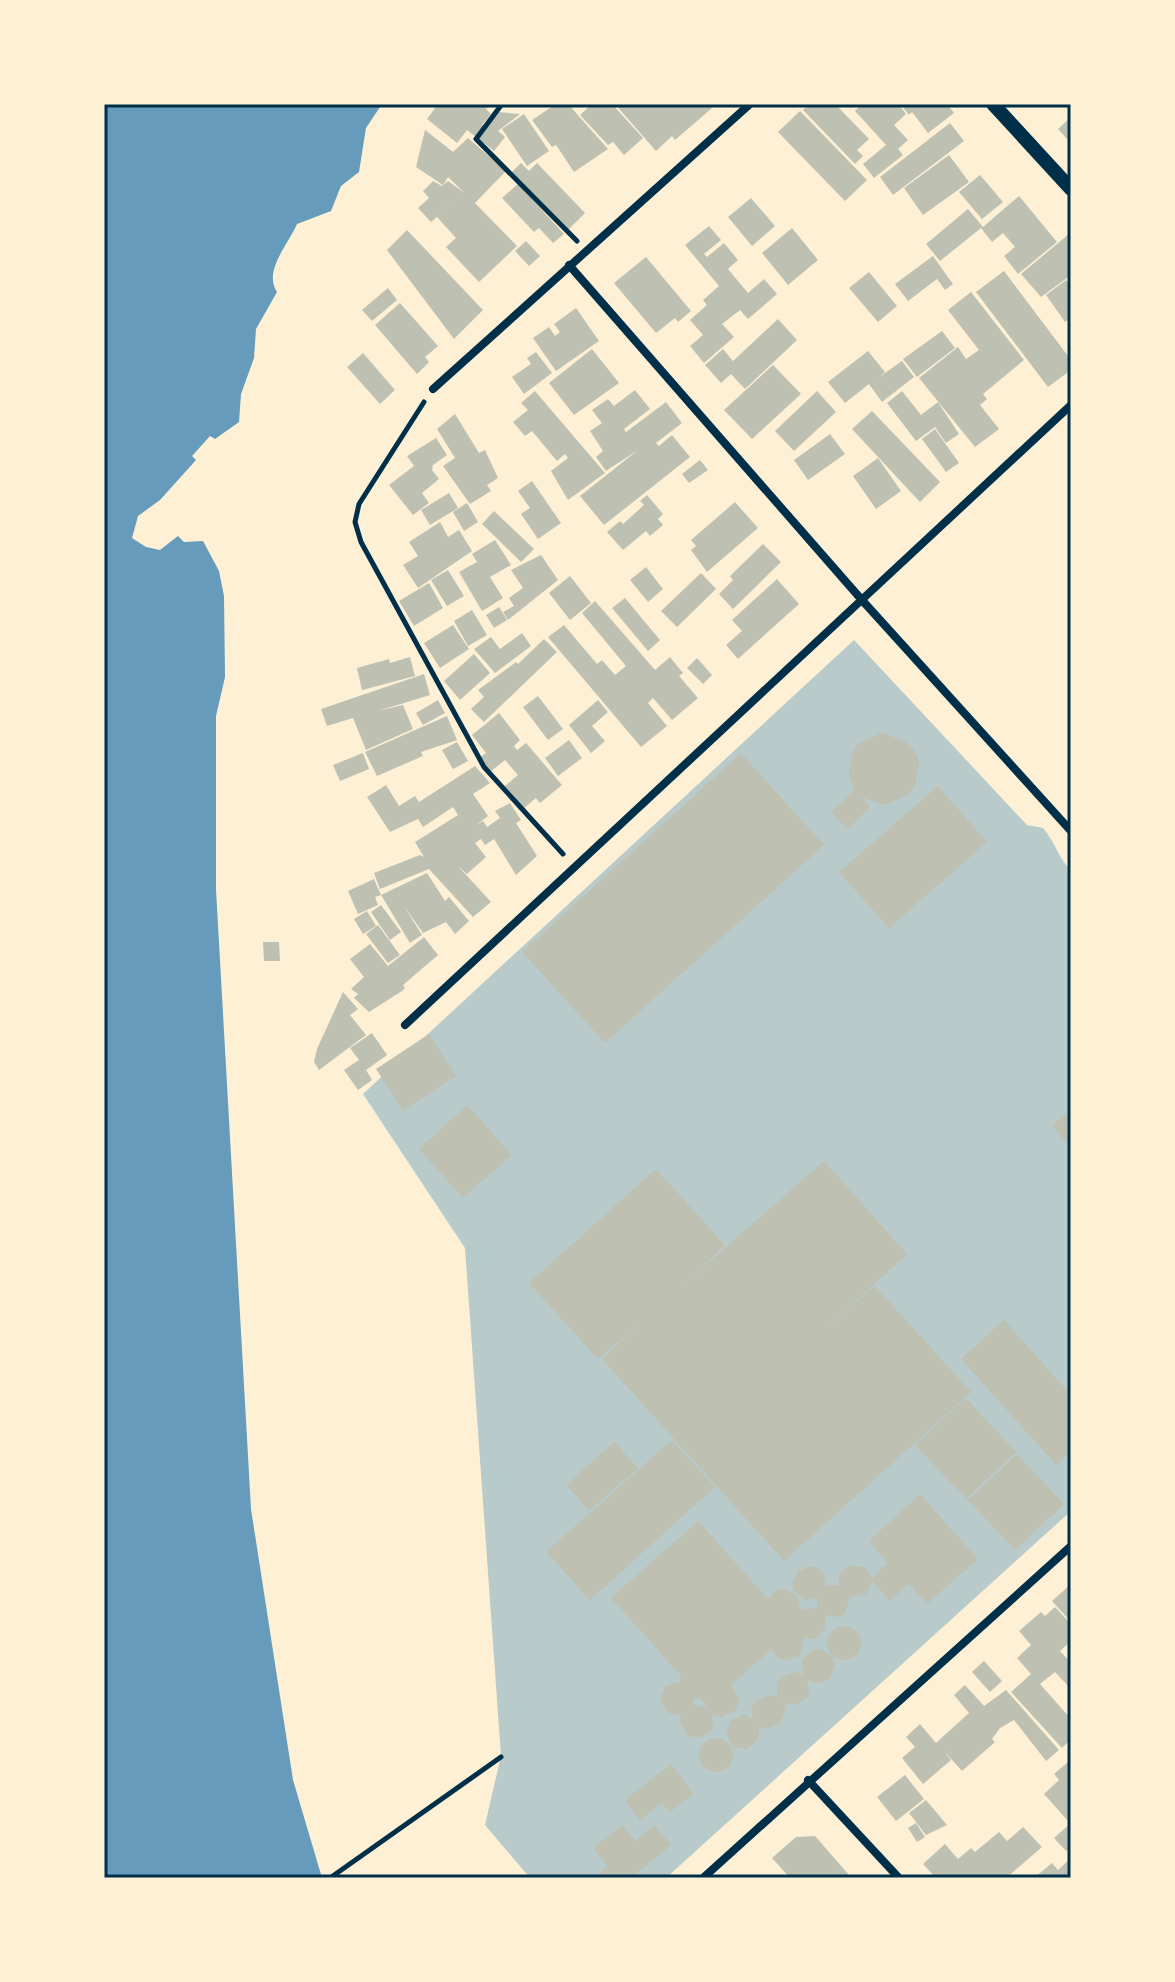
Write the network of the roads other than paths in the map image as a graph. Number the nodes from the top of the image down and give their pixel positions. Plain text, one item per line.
1 (750, 104) edge
2 (993, 104) edge
3 (1071, 189) edge
4 (569, 265) junction
5 (433, 389) road end
6 (1071, 405) edge
7 (861, 599) junction
8 (1071, 831) edge
9 (405, 1025) dead end
10 (1071, 1546) edge
11 (808, 1780) junction
12 (703, 1878) edge
13 (899, 1878) edge

1 - 4 street
2 - 3 street
4 - 5 street
4 - 7 street
6 - 7 street
7 - 8 street
7 - 9 street
10 - 11 street
11 - 12 street
11 - 13 street

